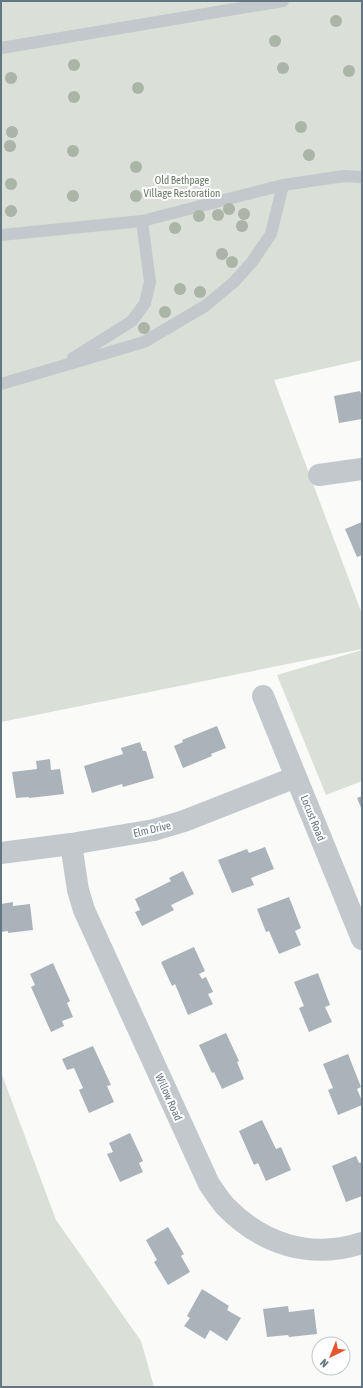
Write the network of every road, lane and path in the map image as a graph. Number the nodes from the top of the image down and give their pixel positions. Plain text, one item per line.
1 (284, 1) edge
2 (1, 48) edge
3 (362, 177) edge
4 (283, 185) junction
5 (142, 221) junction
6 (1, 235) edge
7 (60, 366) junction
8 (1, 384) edge
9 (362, 469) edge
10 (319, 475) dead end
11 (263, 696) dead end
12 (296, 777) junction
13 (71, 844) junction
14 (1, 854) edge
15 (362, 939) edge
16 (362, 1243) edge

1 - 2 lane
3 - 4 lane
4 - 5 lane
4 - 7 lane
5 - 6 lane
5 - 7 lane
7 - 8 lane
9 - 10 street
11 - 12 street, Locust Road
12 - 13 street, Elm Drive
12 - 15 street, Locust Road
13 - 14 street, Elm Drive
13 - 16 street, Willow Road

